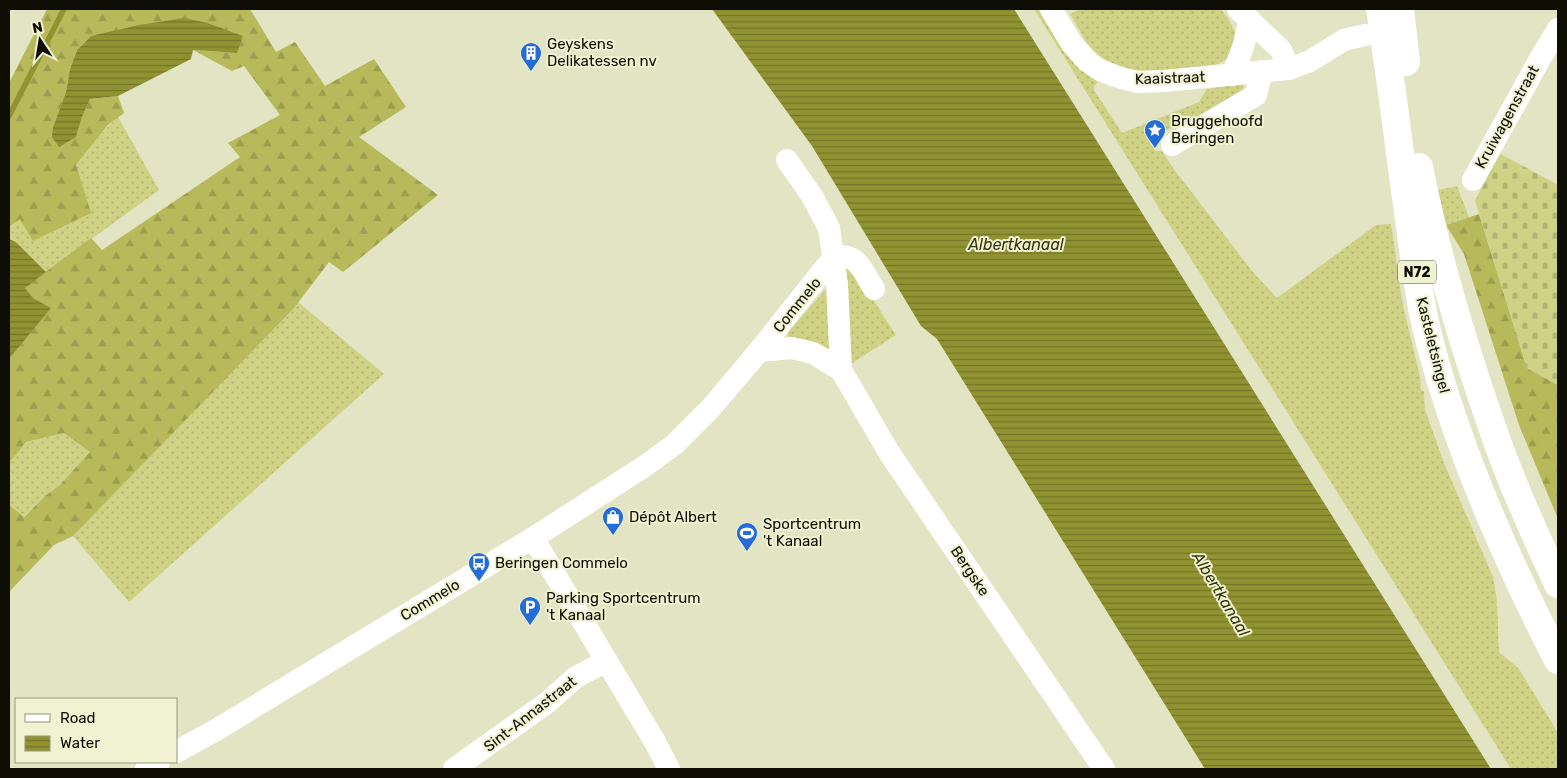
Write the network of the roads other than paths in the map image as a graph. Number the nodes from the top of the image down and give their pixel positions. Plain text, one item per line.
1 (1051, 9) edge
2 (1380, 9) edge
3 (1400, 9) edge
4 (1243, 14) edge
5 (1558, 29) edge
6 (1365, 35) dead end
7 (1289, 68) junction
8 (1262, 72) junction
9 (1232, 75) junction
10 (1172, 145) dead end
11 (788, 160) dead end
12 (1473, 180) dead end
13 (833, 258) junction
14 (874, 289) dead end
15 (760, 351) junction
16 (841, 370) junction
17 (533, 538) junction
18 (1558, 584) edge
19 (1558, 660) edge
20 (607, 661) junction
21 (178, 751) edge
22 (157, 763) edge
23 (146, 769) edge
24 (454, 769) edge
25 (668, 769) edge
26 (1104, 769) edge

1 - 9 street, Kaaistraat
2 - 19 main road, Kasteletsingel / N72
3 - 18 main road, Kasteletsingel / N72
4 - 7 street
4 - 9 street
5 - 12 street, Kruiwagenstraat
6 - 7 street, Kaaistraat
7 - 8 street, Kaaistraat
8 - 9 street, Kaaistraat
8 - 10 street
11 - 13 street
13 - 14 street
13 - 15 street, Commelo
13 - 16 street
15 - 16 street, Commelo
15 - 17 street, Commelo
16 - 26 street, Bergske
17 - 20 street
17 - 21 street, Commelo
20 - 24 street, Sint-Annastraat
20 - 25 street
22 - 23 street

